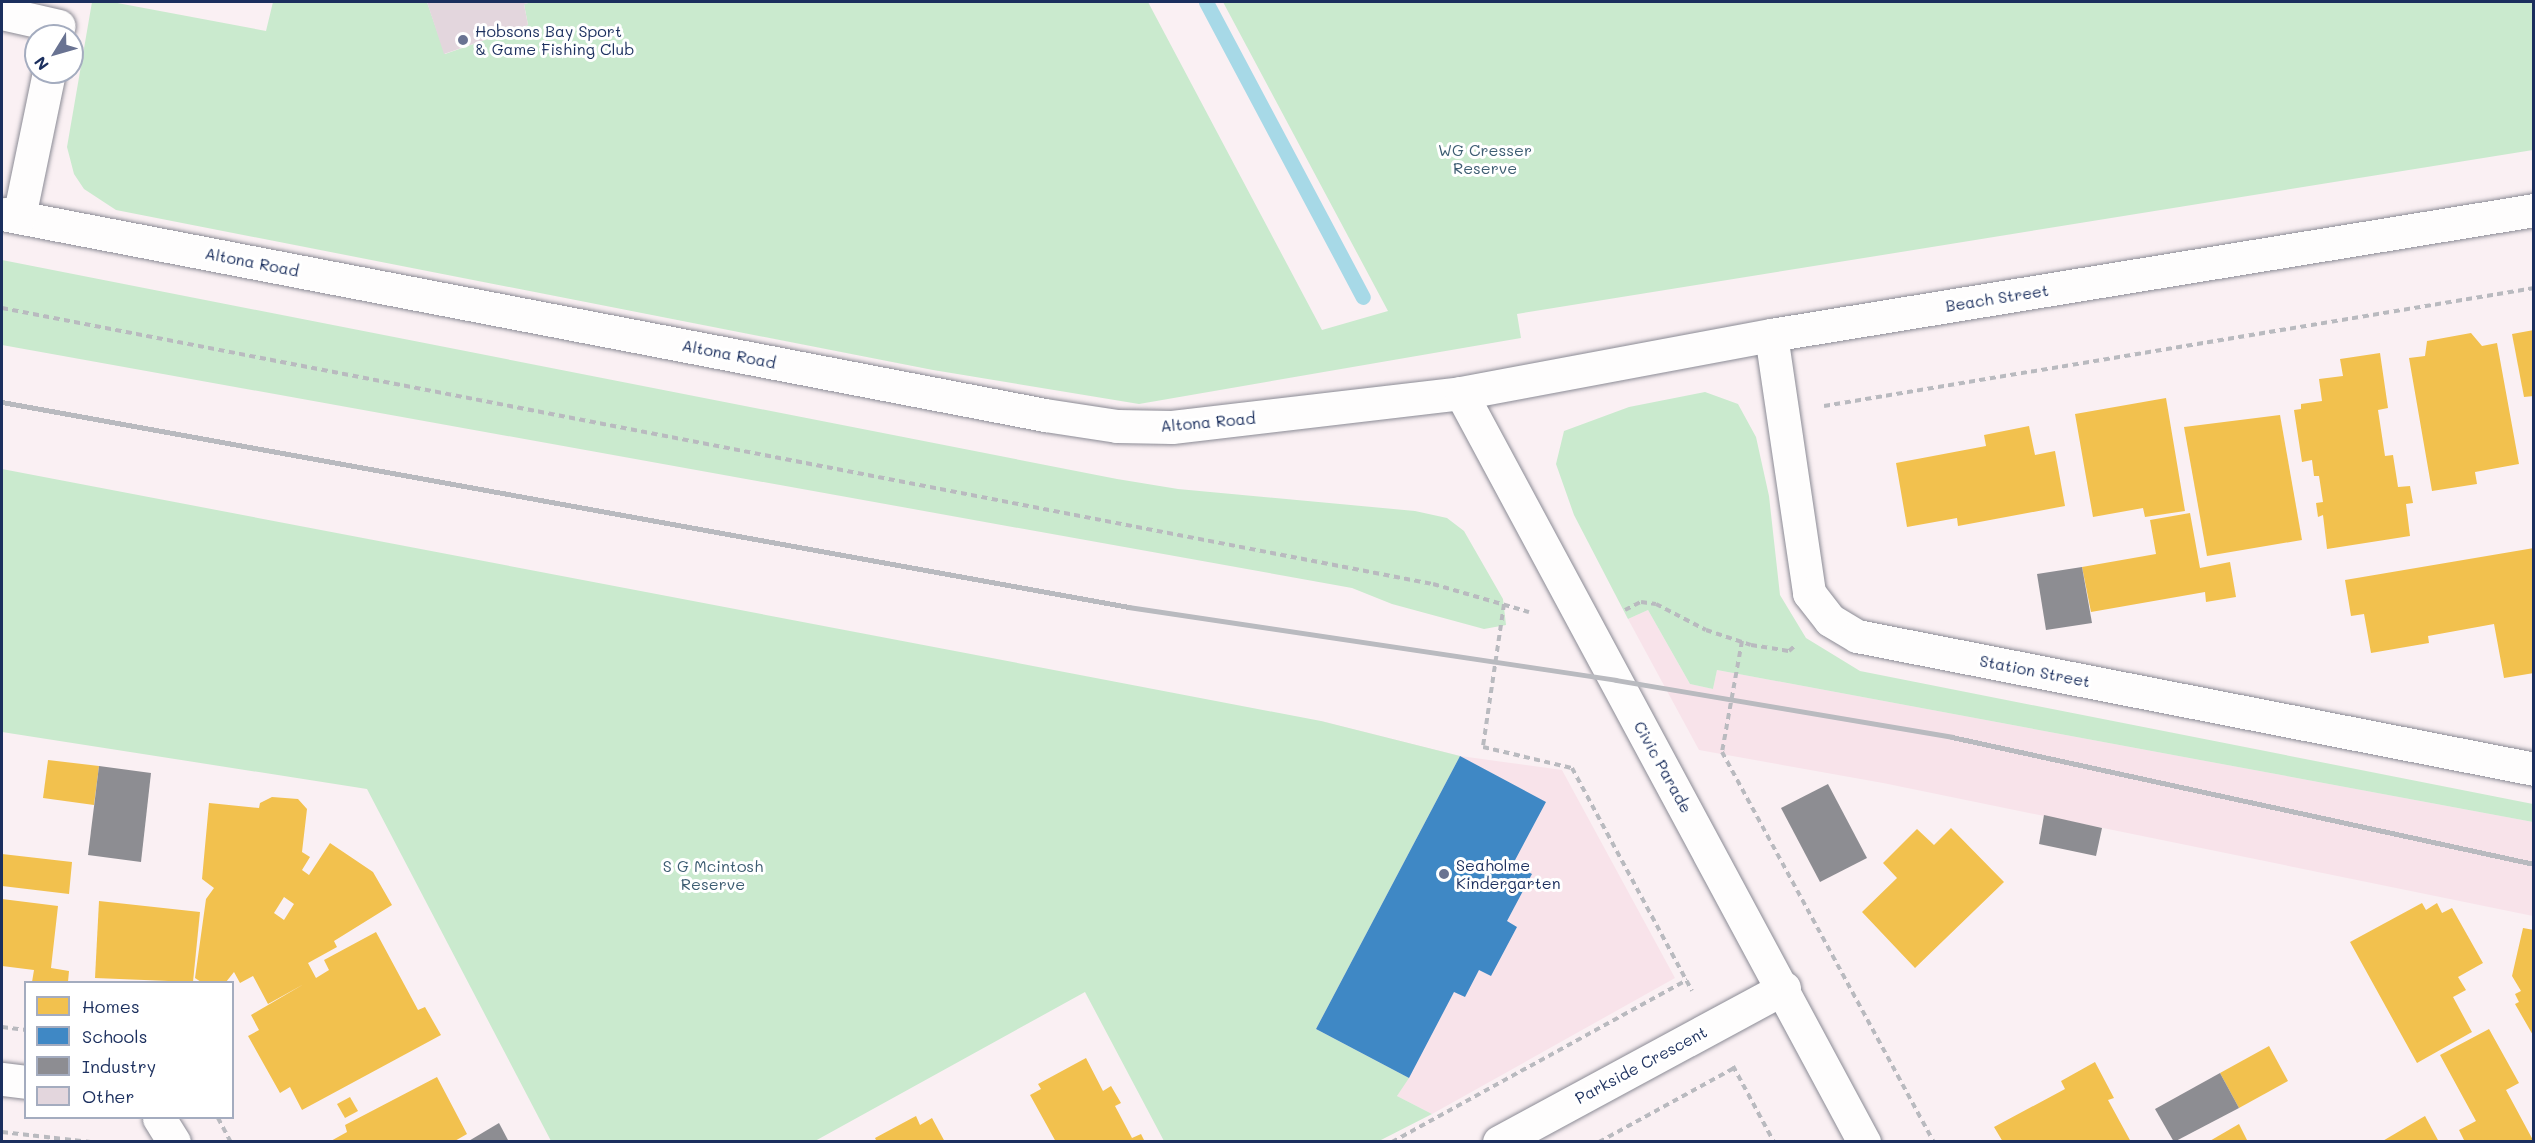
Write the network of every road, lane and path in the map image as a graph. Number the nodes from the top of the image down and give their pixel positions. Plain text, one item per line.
1 (2, 13) edge
2 (60, 21) edge
3 (46, 84) edge
4 (2534, 210) edge
5 (10, 216) edge
6 (2534, 288) edge
7 (2, 308) edge
8 (1771, 335) junction
9 (1461, 393) junction
10 (1818, 407) dead end
11 (1504, 604) junction
12 (1822, 610) junction
13 (1589, 629) junction
14 (1742, 641) junction
15 (2534, 769) edge
16 (1687, 980) junction
17 (1784, 988) junction
18 (2, 1027) edge
19 (1712, 1027) junction
20 (24, 1030) edge
21 (1734, 1068) junction
22 (2, 1079) edge
23 (24, 1082) edge
24 (160, 1119) edge
25 (219, 1119) edge
26 (2, 1131) edge
27 (90, 1142) edge
28 (174, 1142) edge
29 (231, 1142) edge
30 (1392, 1142) edge
31 (1498, 1142) edge
32 (1599, 1142) edge
33 (1774, 1142) edge
34 (1864, 1142) edge
35 (1934, 1142) edge

1 - 2 street
3 - 5 street
4 - 8 street, Beach Street
5 - 9 street, Altona Road
6 - 10 path
7 - 11 path
8 - 9 street, Beach Street
8 - 12 street, Station Street
9 - 13 street, Civic Parade
11 - 13 path
11 - 16 path
12 - 14 path
12 - 15 street, Station Street
13 - 14 path
13 - 17 street, Civic Parade
14 - 35 path
16 - 19 path
16 - 30 path
17 - 19 street, Parkside Crescent
17 - 34 street, Civic Parade
18 - 20 path
19 - 21 path
19 - 31 street, Parkside Crescent
21 - 32 path
21 - 33 path
22 - 23 street
24 - 28 street
25 - 29 path
26 - 27 path

